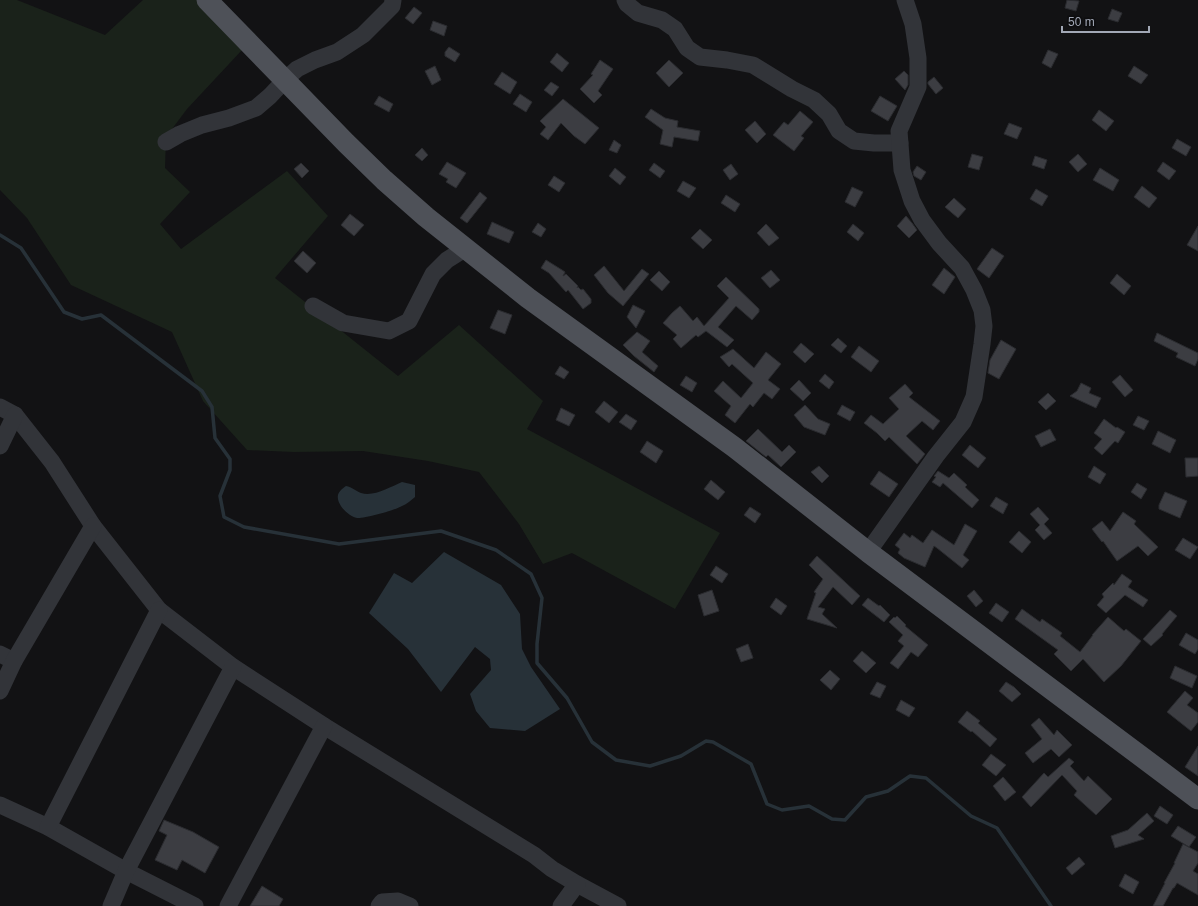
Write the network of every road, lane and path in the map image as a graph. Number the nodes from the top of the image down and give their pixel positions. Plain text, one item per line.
1 (207, 0) edge
2 (393, 0) edge
3 (625, 0) edge
4 (905, 0) edge
5 (285, 80) junction
6 (166, 142) dead end
7 (900, 143) junction
8 (466, 248) junction
9 (313, 306) dead end
10 (0, 407) edge
11 (15, 415) junction
12 (0, 446) edge
13 (93, 526) junction
14 (868, 552) junction
15 (159, 610) junction
16 (7, 658) edge
17 (233, 667) junction
18 (0, 691) edge
19 (324, 726) junction
20 (1198, 799) edge
21 (0, 805) edge
22 (48, 827) junction
23 (126, 871) junction
24 (577, 884) junction
25 (111, 906) edge
26 (195, 906) edge
27 (228, 906) edge
28 (379, 906) edge
29 (410, 906) edge
30 (560, 906) edge
31 (618, 906) edge

1 - 5 main road
2 - 5 street
3 - 7 street
4 - 7 street
5 - 6 street
5 - 8 main road
7 - 14 street
8 - 9 street
8 - 14 main road
10 - 11 street
11 - 12 street
11 - 13 street
13 - 15 street
13 - 16 street
14 - 20 main road
15 - 17 street
15 - 22 street
16 - 18 street
17 - 19 street
17 - 23 street
19 - 24 street
19 - 27 street
21 - 22 street
22 - 23 street
23 - 25 street
23 - 26 street
24 - 30 street
24 - 31 street
28 - 29 street

